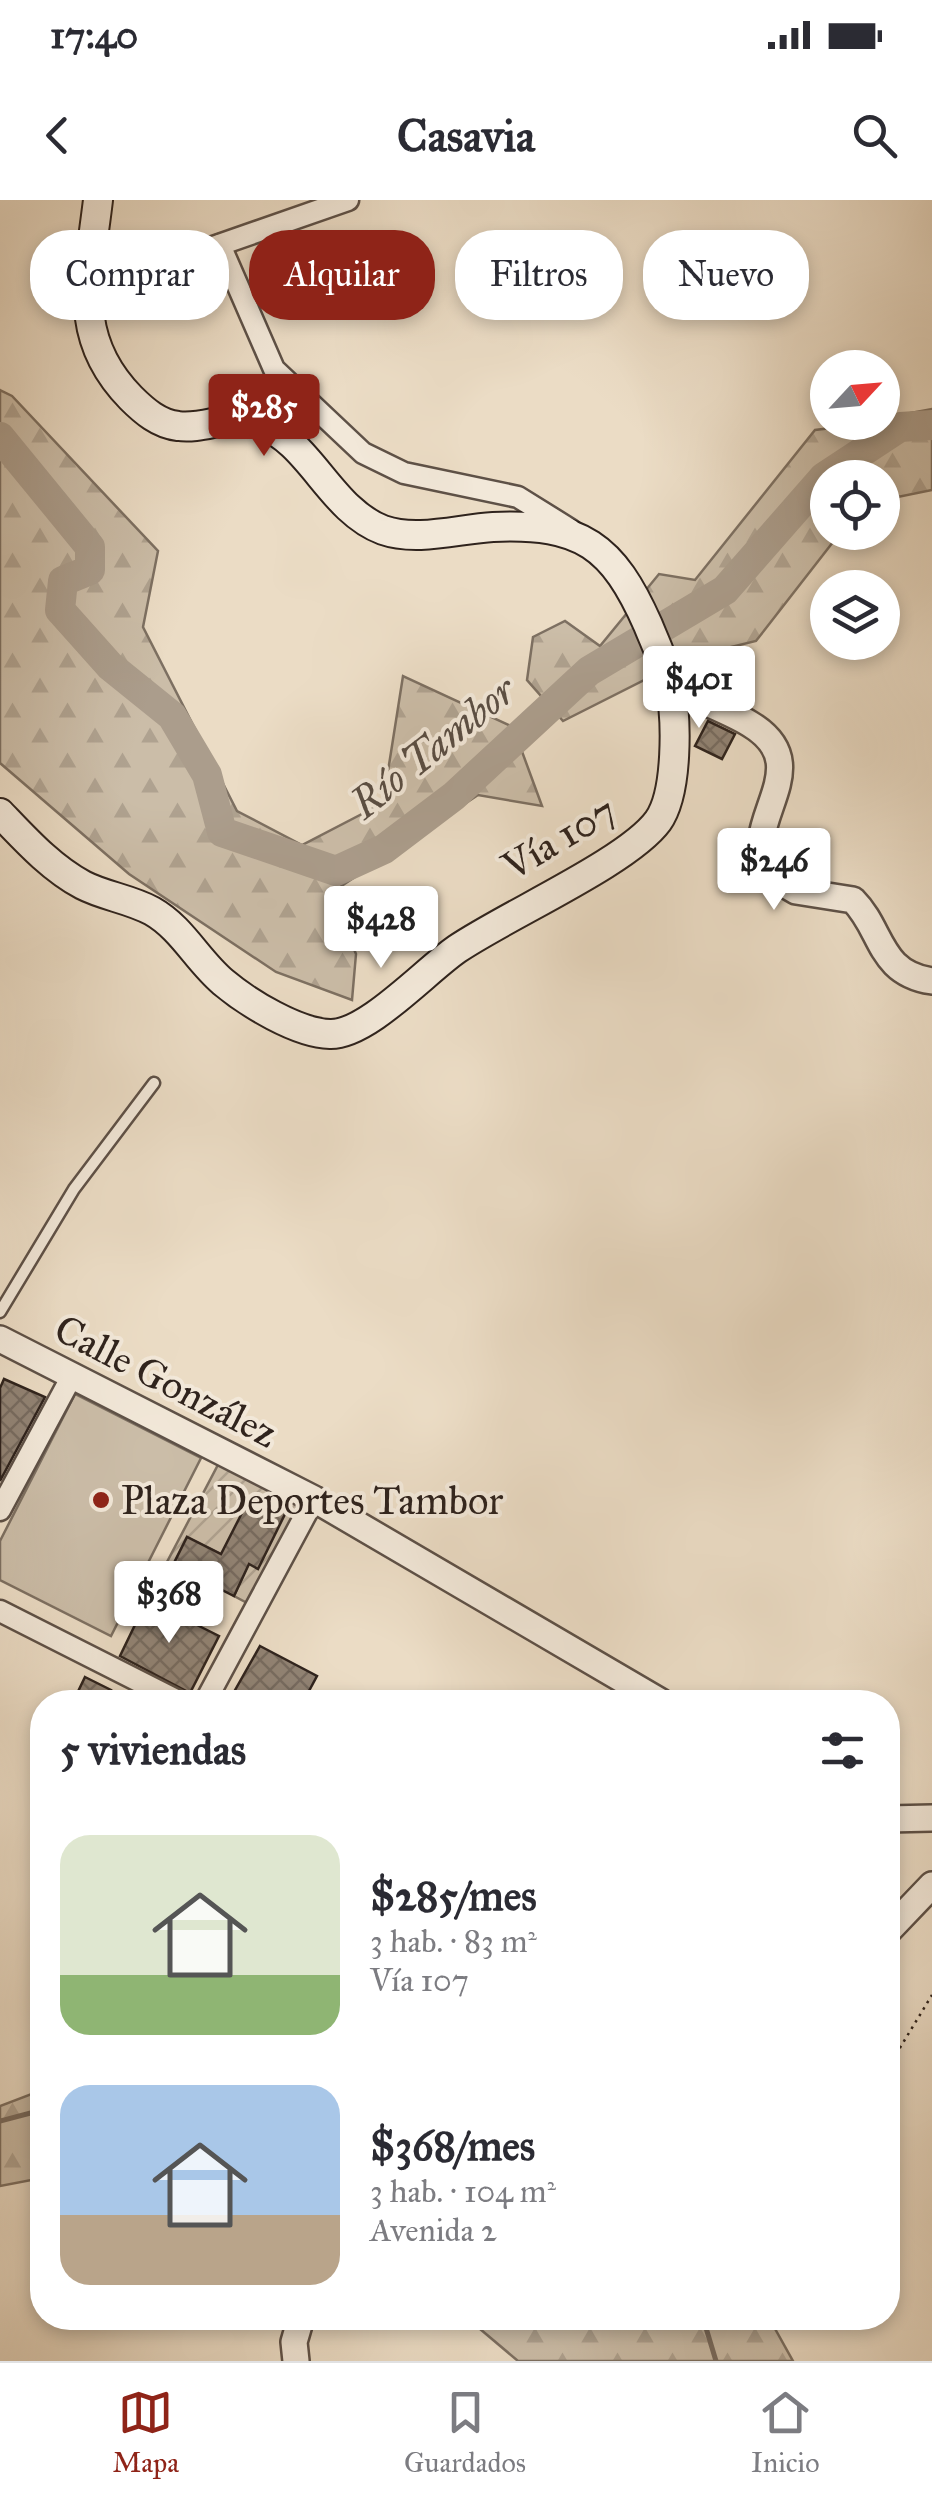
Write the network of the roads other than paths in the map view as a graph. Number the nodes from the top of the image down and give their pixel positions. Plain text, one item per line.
1 (98, 200) edge
2 (348, 200) edge
3 (95, 230) edge
4 (229, 241) edge
5 (229, 265) edge
6 (89, 320) edge
7 (590, 542) junction
8 (671, 687) junction
9 (0, 812) edge
10 (932, 981) edge
11 (154, 1083) dead end
12 (0, 1312) edge
13 (0, 1340) edge
14 (74, 1374) junction
15 (314, 1499) junction
16 (0, 1510) edge
17 (0, 1611) edge
18 (156, 1690) edge
19 (211, 1690) edge
20 (640, 1690) edge
21 (900, 1818) edge
22 (932, 1818) edge
23 (932, 1885) edge
24 (900, 1918) edge
25 (298, 2330) edge
26 (296, 2361) edge

1 - 3 main road
2 - 4 street
5 - 7 street
6 - 7 main road
7 - 8 main road, Vía 107
8 - 9 main road, Vía 107
8 - 10 street
11 - 12 lane
13 - 14 street, Calle González
14 - 15 street, Calle González
14 - 16 street
15 - 19 street
15 - 20 street, Calle González
17 - 18 street
21 - 22 street
23 - 24 street
25 - 26 street

